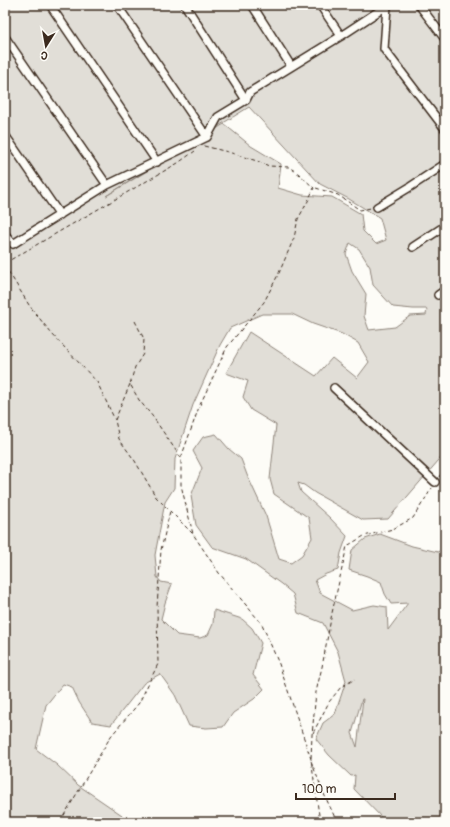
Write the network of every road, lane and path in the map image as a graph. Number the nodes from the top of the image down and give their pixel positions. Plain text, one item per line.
1 (50, 5) edge
2 (117, 5) edge
3 (185, 5) edge
4 (252, 5) edge
5 (320, 5) edge
6 (387, 5) edge
7 (419, 5) edge
8 (341, 36) junction
9 (5, 37) edge
10 (445, 39) edge
11 (291, 66) junction
12 (246, 100) junction
13 (445, 129) edge
14 (5, 134) edge
15 (207, 137) junction
16 (202, 146) dead end
17 (196, 150) dead end
18 (156, 162) junction
19 (445, 164) edge
20 (108, 185) junction
21 (314, 188) junction
22 (377, 207) joint
23 (60, 216) junction
24 (445, 226) edge
25 (5, 234) edge
26 (414, 246) dead end
27 (5, 263) edge
28 (5, 266) edge
29 (445, 290) edge
30 (438, 295) dead end
31 (135, 321) dead end
32 (130, 384) junction
33 (334, 388) dead end
34 (115, 420) junction
35 (181, 458) junction
36 (445, 468) edge
37 (436, 482) junction
38 (170, 511) junction
39 (194, 534) junction
40 (355, 679) dead end
41 (312, 735) junction
42 (311, 759) junction
43 (60, 822) edge
44 (320, 822) edge
45 (337, 822) edge

1 - 18 lane
2 - 15 lane
3 - 12 lane
4 - 11 lane
5 - 8 lane
6 - 8 lane
6 - 13 lane
7 - 10 lane
8 - 11 lane
9 - 20 lane
11 - 12 lane
12 - 15 lane
14 - 23 lane
15 - 18 lane
16 - 21 path
17 - 27 path
18 - 20 lane
19 - 22 lane
20 - 23 lane
21 - 22 path
21 - 35 path
23 - 25 lane
24 - 26 lane
28 - 34 path
29 - 30 lane
31 - 32 path
32 - 34 path
32 - 35 path
33 - 37 lane
34 - 38 path
35 - 39 path
36 - 37 path
37 - 41 path
38 - 39 path
38 - 43 path
39 - 42 path
40 - 41 path
41 - 42 path
42 - 44 path
42 - 45 path

